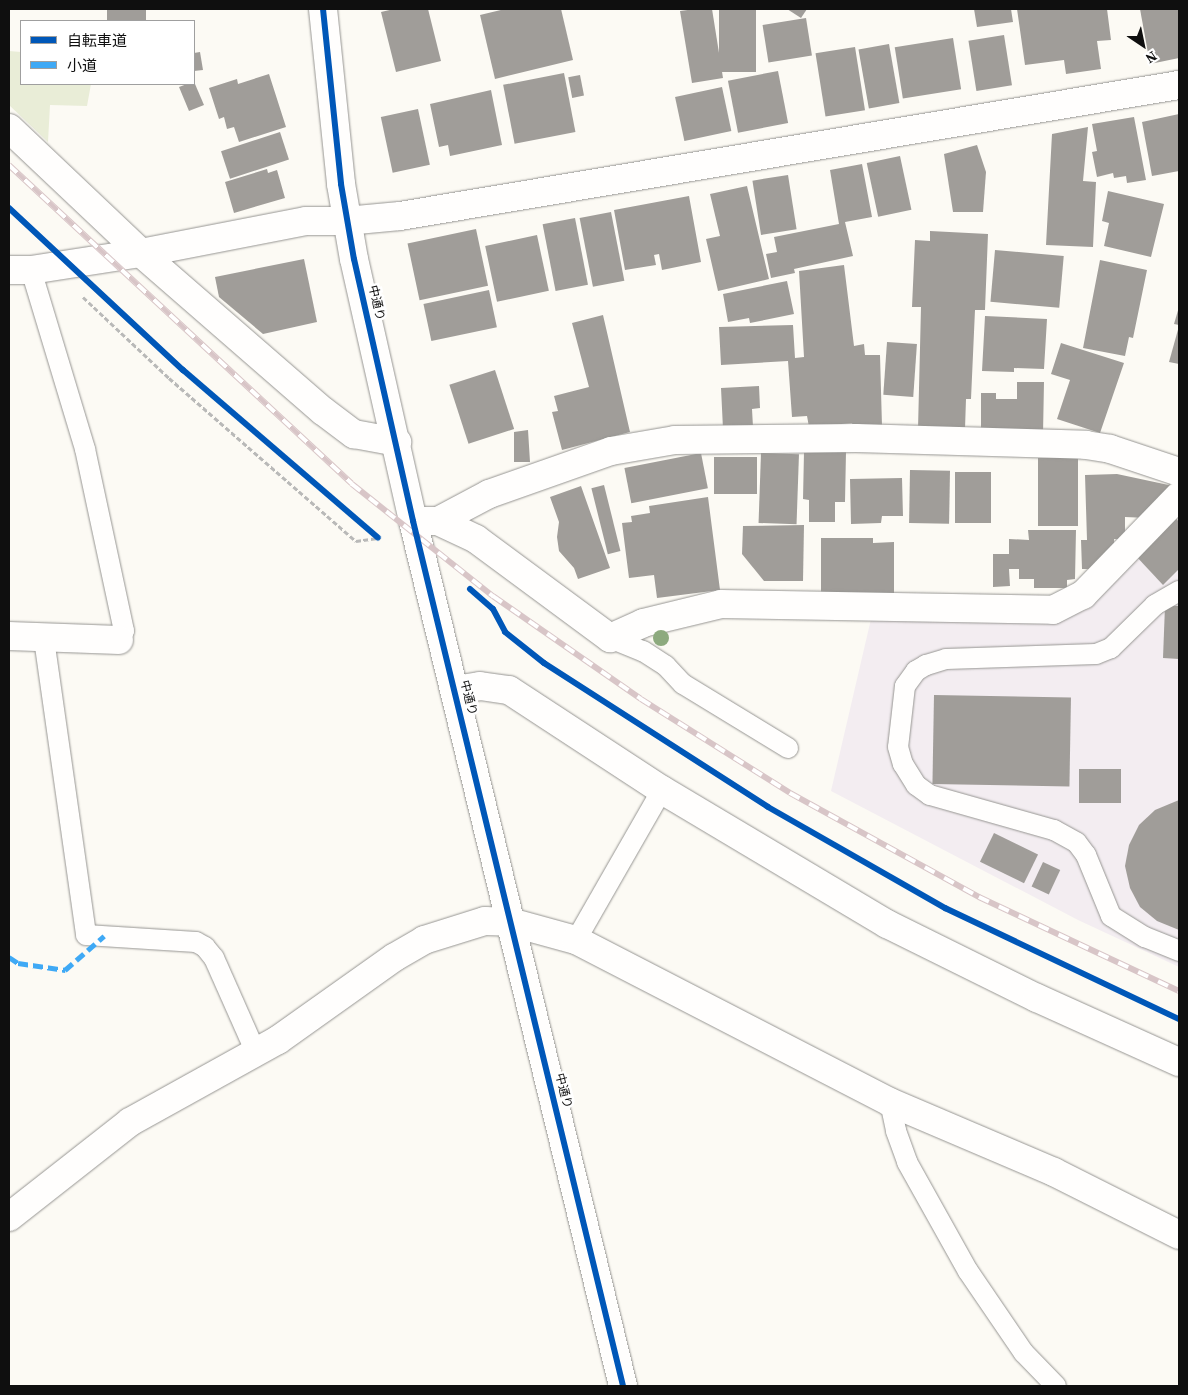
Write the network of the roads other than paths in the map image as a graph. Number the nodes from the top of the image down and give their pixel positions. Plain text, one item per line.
1 (323, 9) edge
2 (1179, 85) edge
3 (9, 128) edge
4 (346, 221) junction
5 (141, 253) junction
6 (20, 270) edge
7 (397, 442) junction
8 (1179, 472) edge
9 (1179, 496) edge
10 (425, 521) junction
11 (1179, 591) edge
12 (9, 636) edge
13 (44, 638) junction
14 (610, 638) junction
15 (119, 640) joint
16 (455, 690) junction
17 (788, 748) dead end
18 (662, 790) junction
19 (510, 922) junction
20 (576, 940) junction
21 (1179, 951) edge
22 (256, 1053) junction
23 (1179, 1062) edge
24 (890, 1102) junction
25 (9, 1218) edge
26 (1179, 1235) edge
27 (623, 1386) edge
28 (1056, 1386) edge

1 - 4 street, 中通り
2 - 4 street
3 - 5 street
4 - 5 street
4 - 7 street, 中通り
5 - 6 street
5 - 7 street
6 - 15 lane
7 - 10 street, 中通り
8 - 10 street
9 - 14 street
10 - 14 street
10 - 16 street, 中通り
11 - 21 lane
12 - 13 street
13 - 15 street
13 - 22 lane
14 - 17 lane
16 - 18 street
16 - 19 street, 中通り
18 - 20 lane
18 - 23 street
19 - 20 street
19 - 22 street
19 - 27 street, 中通り
20 - 24 street
22 - 25 street
24 - 26 street
24 - 28 lane

